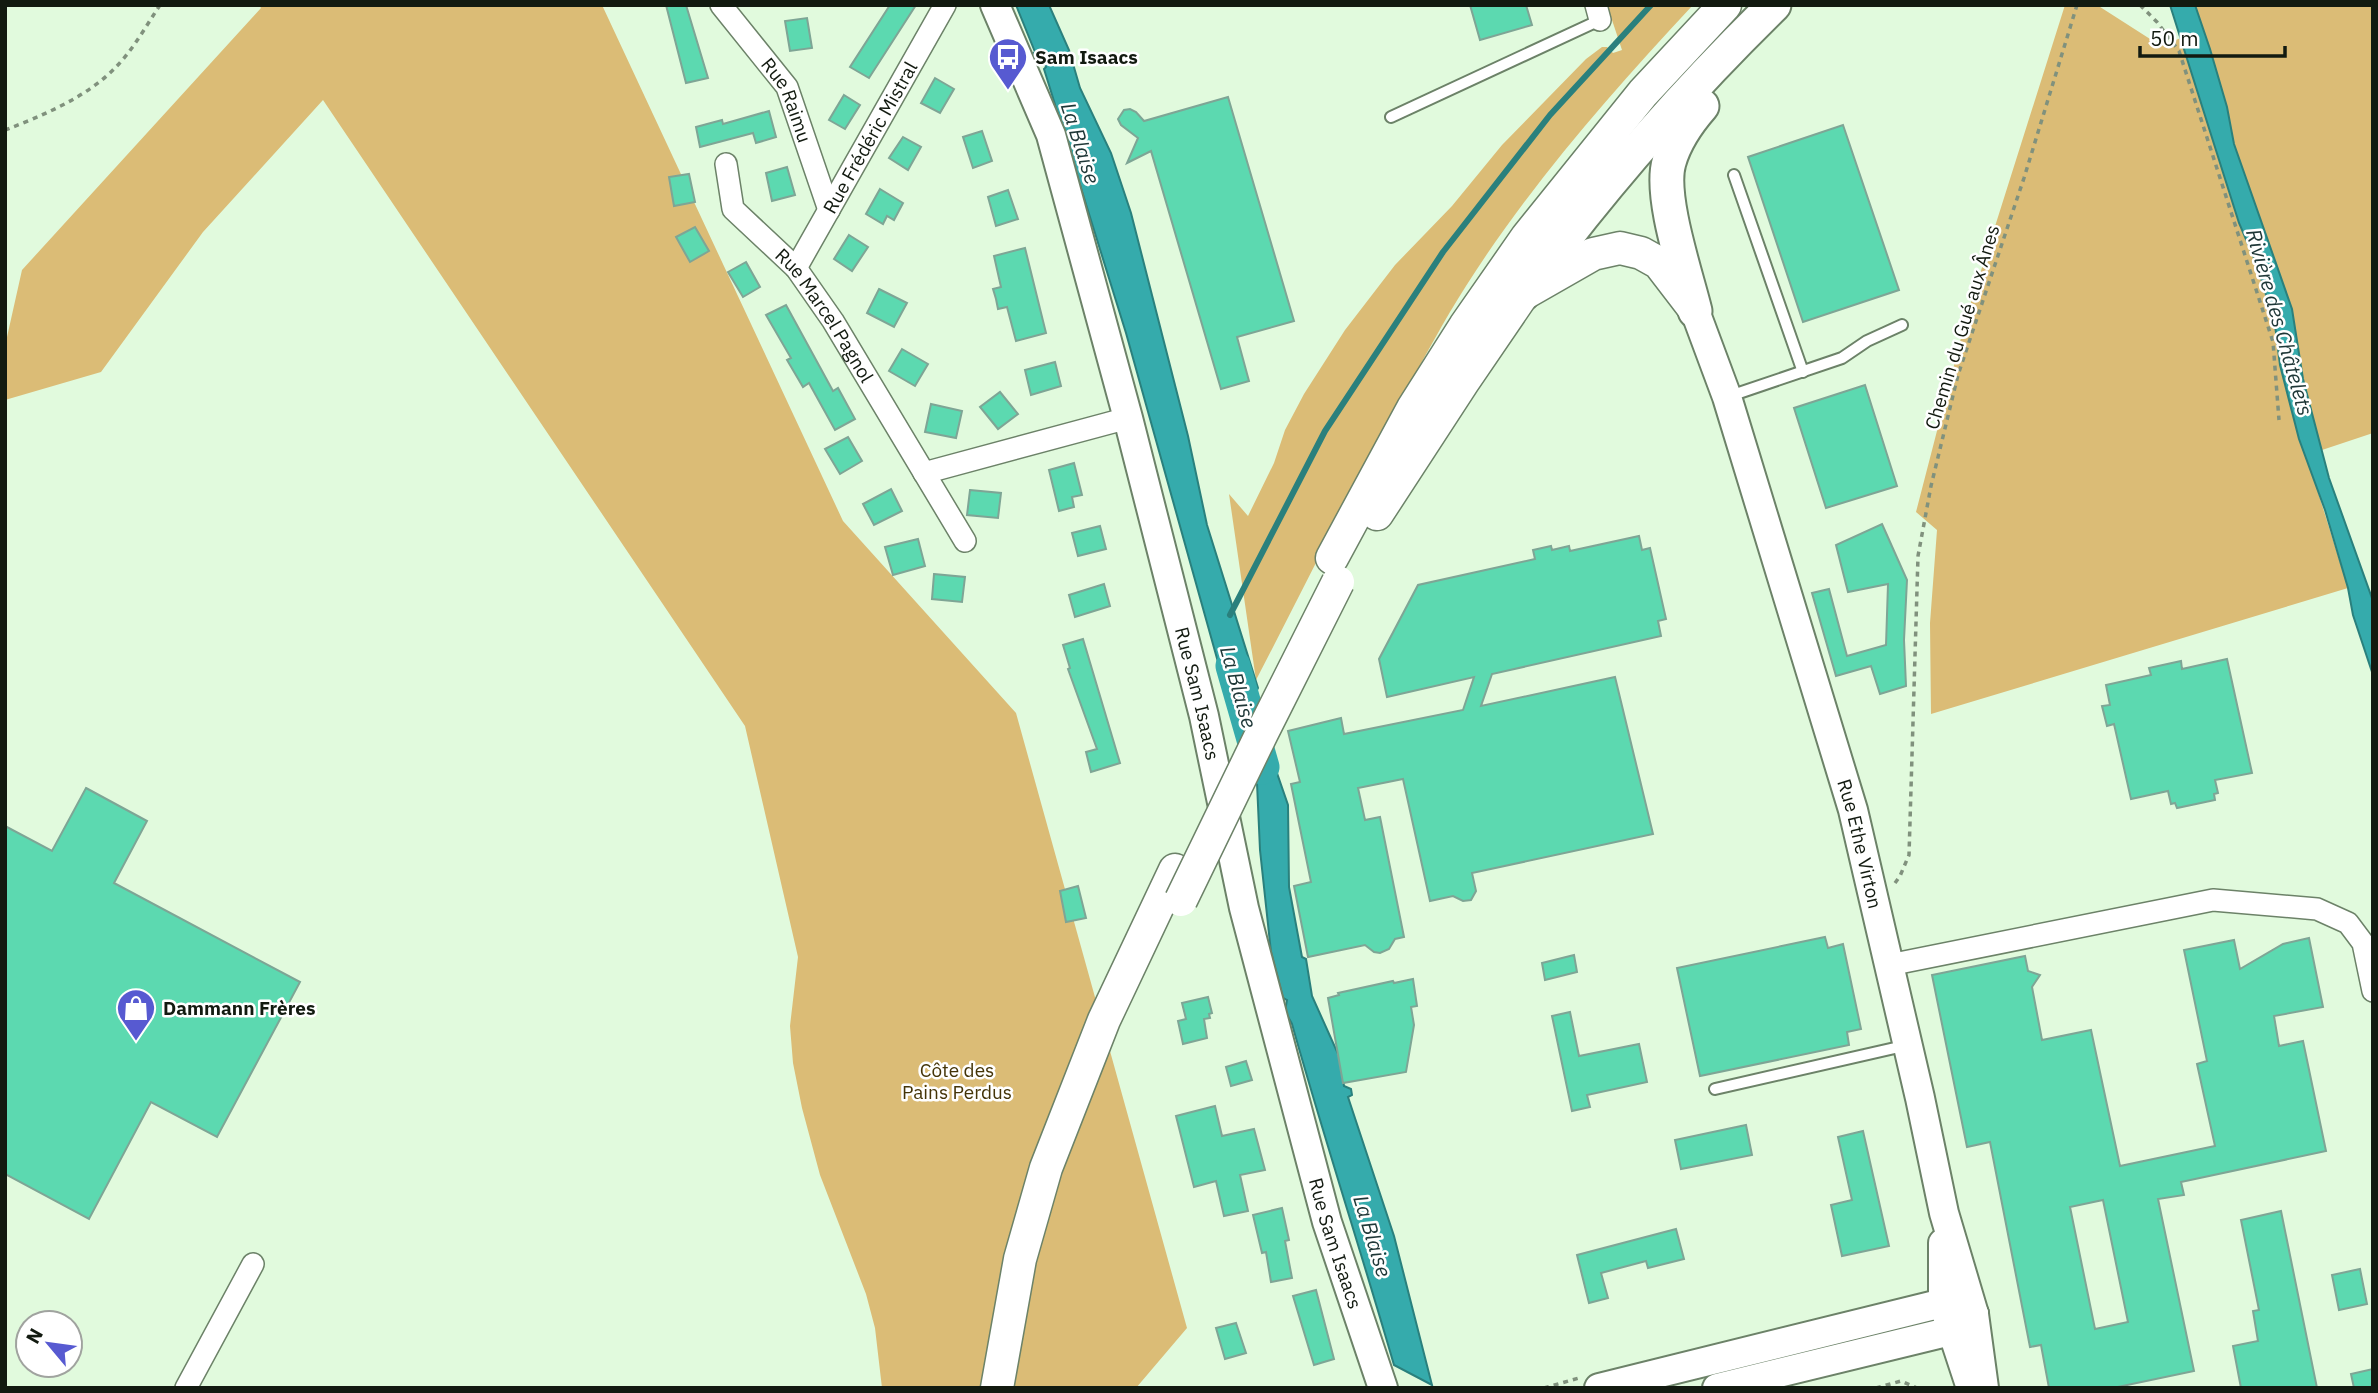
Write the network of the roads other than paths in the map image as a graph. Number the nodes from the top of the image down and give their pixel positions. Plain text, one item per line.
1 (722, 5) edge
2 (944, 5) edge
3 (995, 5) edge
4 (1774, 5) edge
5 (1718, 9) edge
6 (1598, 13) edge
7 (1740, 38) junction
8 (1391, 117) dead end
9 (726, 164) dead end
10 (1734, 175) dead end
11 (829, 209) junction
12 (796, 268) junction
13 (1523, 294) junction
14 (1695, 311) junction
15 (1902, 325) dead end
16 (1803, 372) junction
17 (1727, 397) junction
18 (1128, 418) junction
19 (924, 473) junction
20 (965, 541) dead end
21 (1335, 570) junction
22 (1178, 885) junction
23 (1889, 965) junction
24 (2373, 991) edge
25 (1908, 1045) junction
26 (1715, 1090) dead end
27 (1944, 1213) junction
28 (253, 1264) dead end
29 (1943, 1303) junction
30 (1974, 1314) junction
31 (1951, 1331) junction
32 (1749, 1370) edge
33 (186, 1388) edge
34 (998, 1388) edge
35 (1016, 1388) edge
36 (1382, 1388) edge
37 (1599, 1388) edge
38 (1717, 1388) edge
39 (1971, 1388) edge
40 (1984, 1388) edge

1 - 11 street, Rue Raimu
2 - 11 street, Rue Frédéric Mistral
3 - 18 main road, Rue Sam Isaacs
4 - 7 highway
5 - 21 main road
6 - 8 lane
7 - 13 highway
7 - 14 highway
9 - 12 street, Rue Marcel Pagnol
10 - 16 lane
11 - 12 street, Rue Frédéric Mistral
12 - 19 street, Rue Marcel Pagnol
13 - 14 main road
13 - 21 main road
14 - 17 main road, Rue Ethe Virton
15 - 16 lane
16 - 17 lane
17 - 23 main road, Rue Ethe Virton
18 - 19 street
18 - 36 main road, Rue Sam Isaacs
19 - 20 street, Rue Marcel Pagnol
21 - 22 main road, bridge
22 - 34 main road
22 - 35 main road
23 - 24 street
23 - 25 main road, Rue Ethe Virton
25 - 26 lane
25 - 27 main road, Rue Ethe Virton
27 - 29 main road
27 - 30 main road, Rue Ethe Virton
28 - 33 street
29 - 30 main road
29 - 31 main road
29 - 32 main road
30 - 31 main road
30 - 40 main road, Rue Ethe Virton
31 - 32 main road
31 - 39 main road
32 - 37 main road
32 - 38 main road

